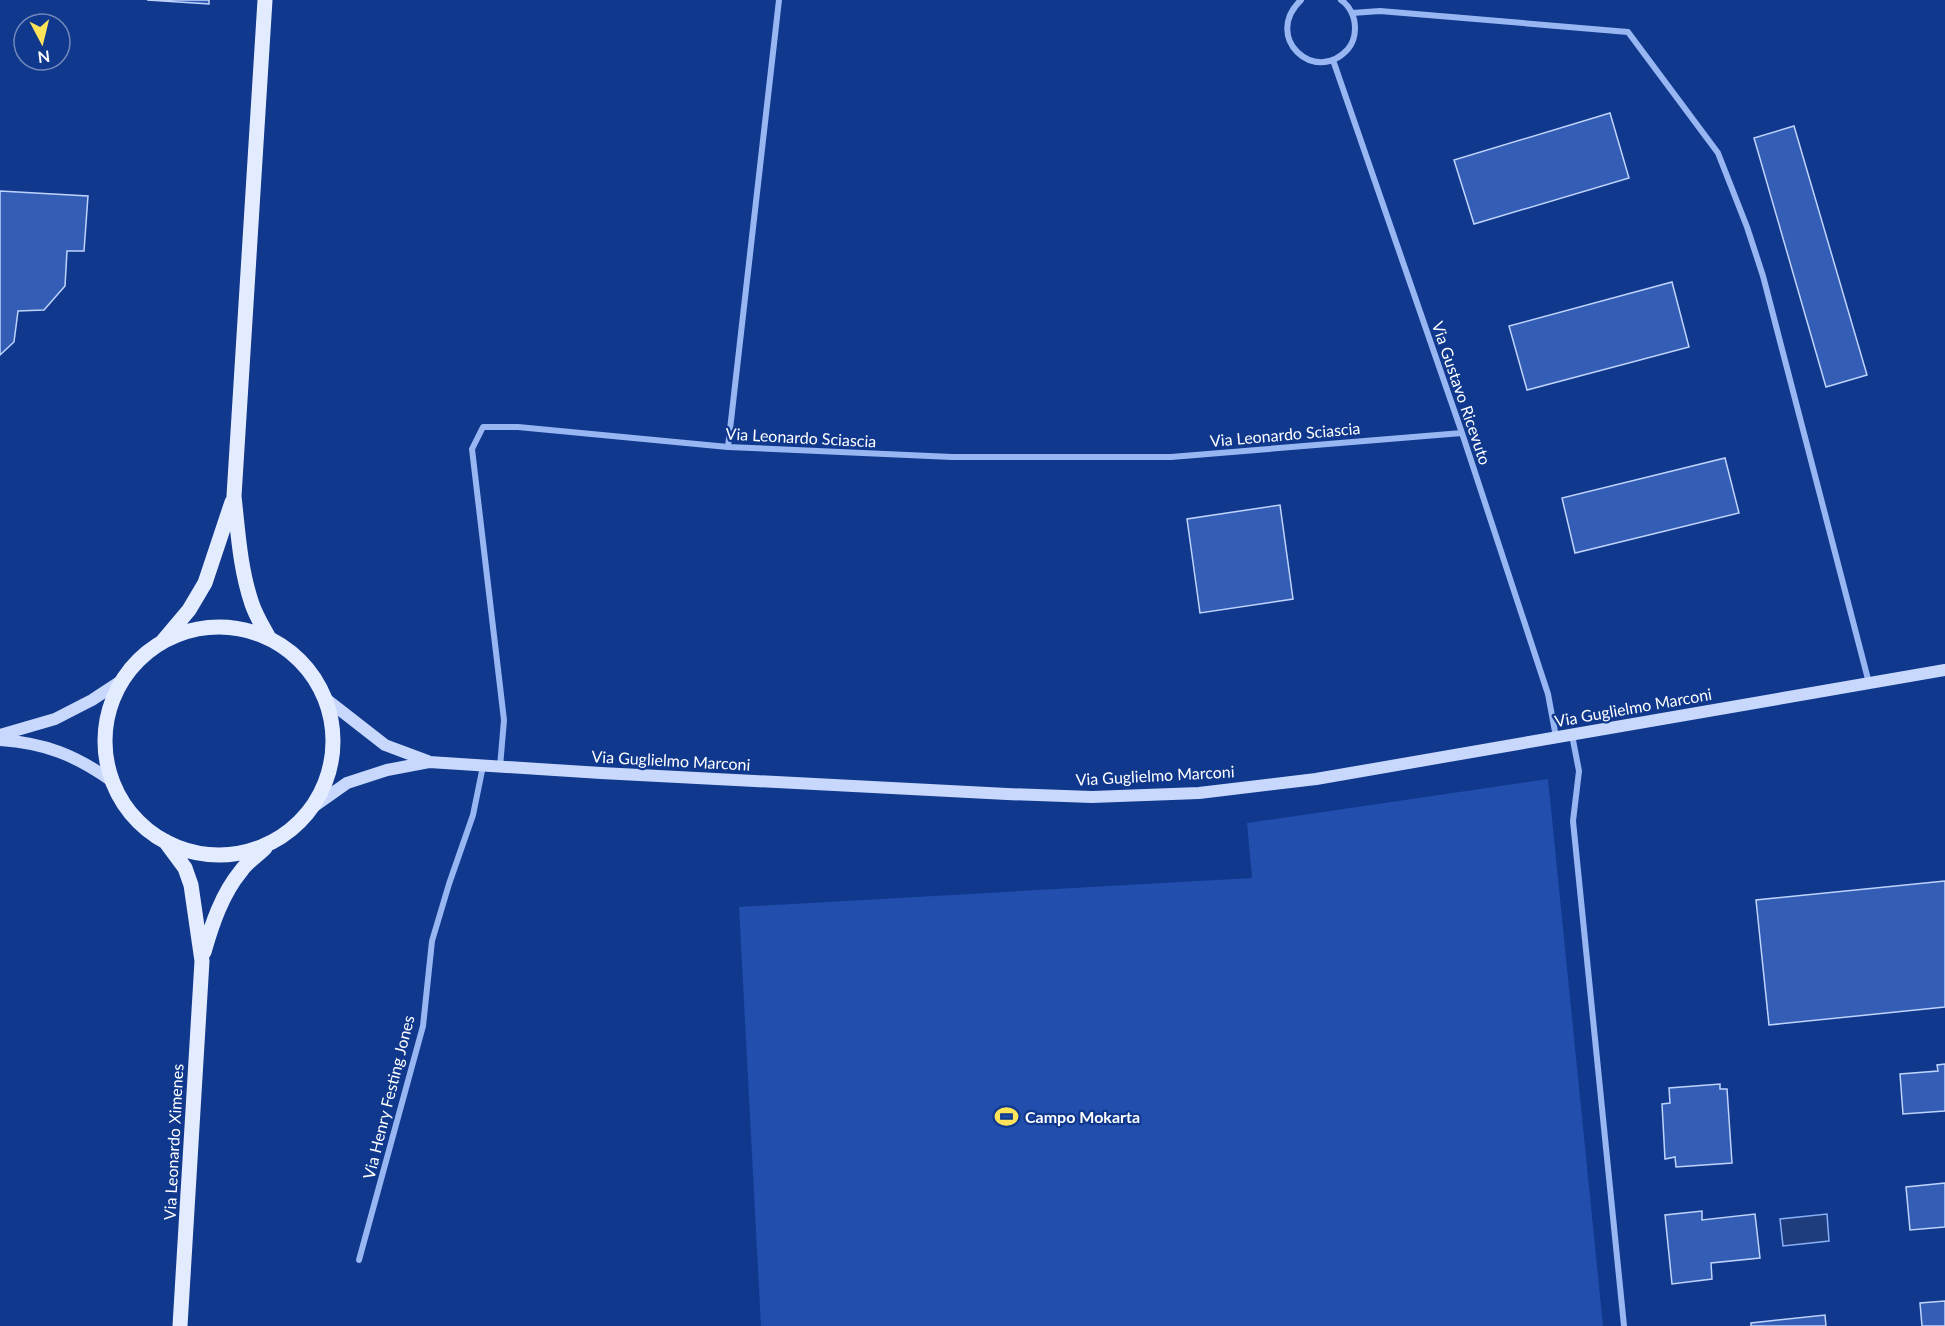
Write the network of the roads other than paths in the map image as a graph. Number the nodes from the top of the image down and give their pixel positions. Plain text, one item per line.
1 (265, 0) edge
2 (779, 0) edge
3 (1300, 0) edge
4 (1341, 0) edge
5 (1352, 13) junction
6 (1333, 60) junction
7 (1462, 433) junction
8 (729, 447) junction
9 (234, 496) junction
10 (269, 638) junction
11 (161, 643) junction
12 (1945, 670) edge
13 (124, 679) junction
14 (1869, 682) junction
15 (326, 699) junction
16 (0, 735) edge
17 (1572, 735) junction
18 (1556, 737) junction
19 (0, 740) edge
20 (429, 762) junction
21 (483, 766) junction
22 (500, 767) junction
23 (112, 781) junction
24 (313, 807) junction
25 (165, 841) junction
26 (271, 843) junction
27 (202, 961) junction
28 (359, 1260) dead end
29 (180, 1326) edge
30 (1624, 1326) edge

1 - 9 main road
2 - 8 street
3 - 6 street
4 - 5 street
5 - 6 street
5 - 14 street
6 - 7 street, Via Gustavo Ricevuto
7 - 8 street, Via Leonardo Sciascia
7 - 18 street, Via Gustavo Ricevuto
8 - 22 street, Via Leonardo Sciascia
9 - 10 main road
9 - 11 main road
10 - 11 main road
10 - 15 main road
11 - 13 main road
12 - 14 main road, Via Guglielmo Marconi
13 - 16 main road
13 - 23 main road
14 - 17 main road, Via Guglielmo Marconi
15 - 20 main road, Via Guglielmo Marconi
15 - 24 main road
17 - 18 main road, Via Guglielmo Marconi
17 - 30 street
18 - 22 main road, Via Guglielmo Marconi
19 - 23 main road
20 - 21 main road, Via Guglielmo Marconi
20 - 24 main road, Via Guglielmo Marconi
21 - 22 main road, Via Guglielmo Marconi
21 - 28 street, Via Henry Festing Jones
23 - 25 main road
24 - 26 main road
25 - 26 main road
25 - 27 main road, Via Leonardo Ximenes
26 - 27 main road, Via Leonardo Ximenes
27 - 29 main road, Via Leonardo Ximenes

